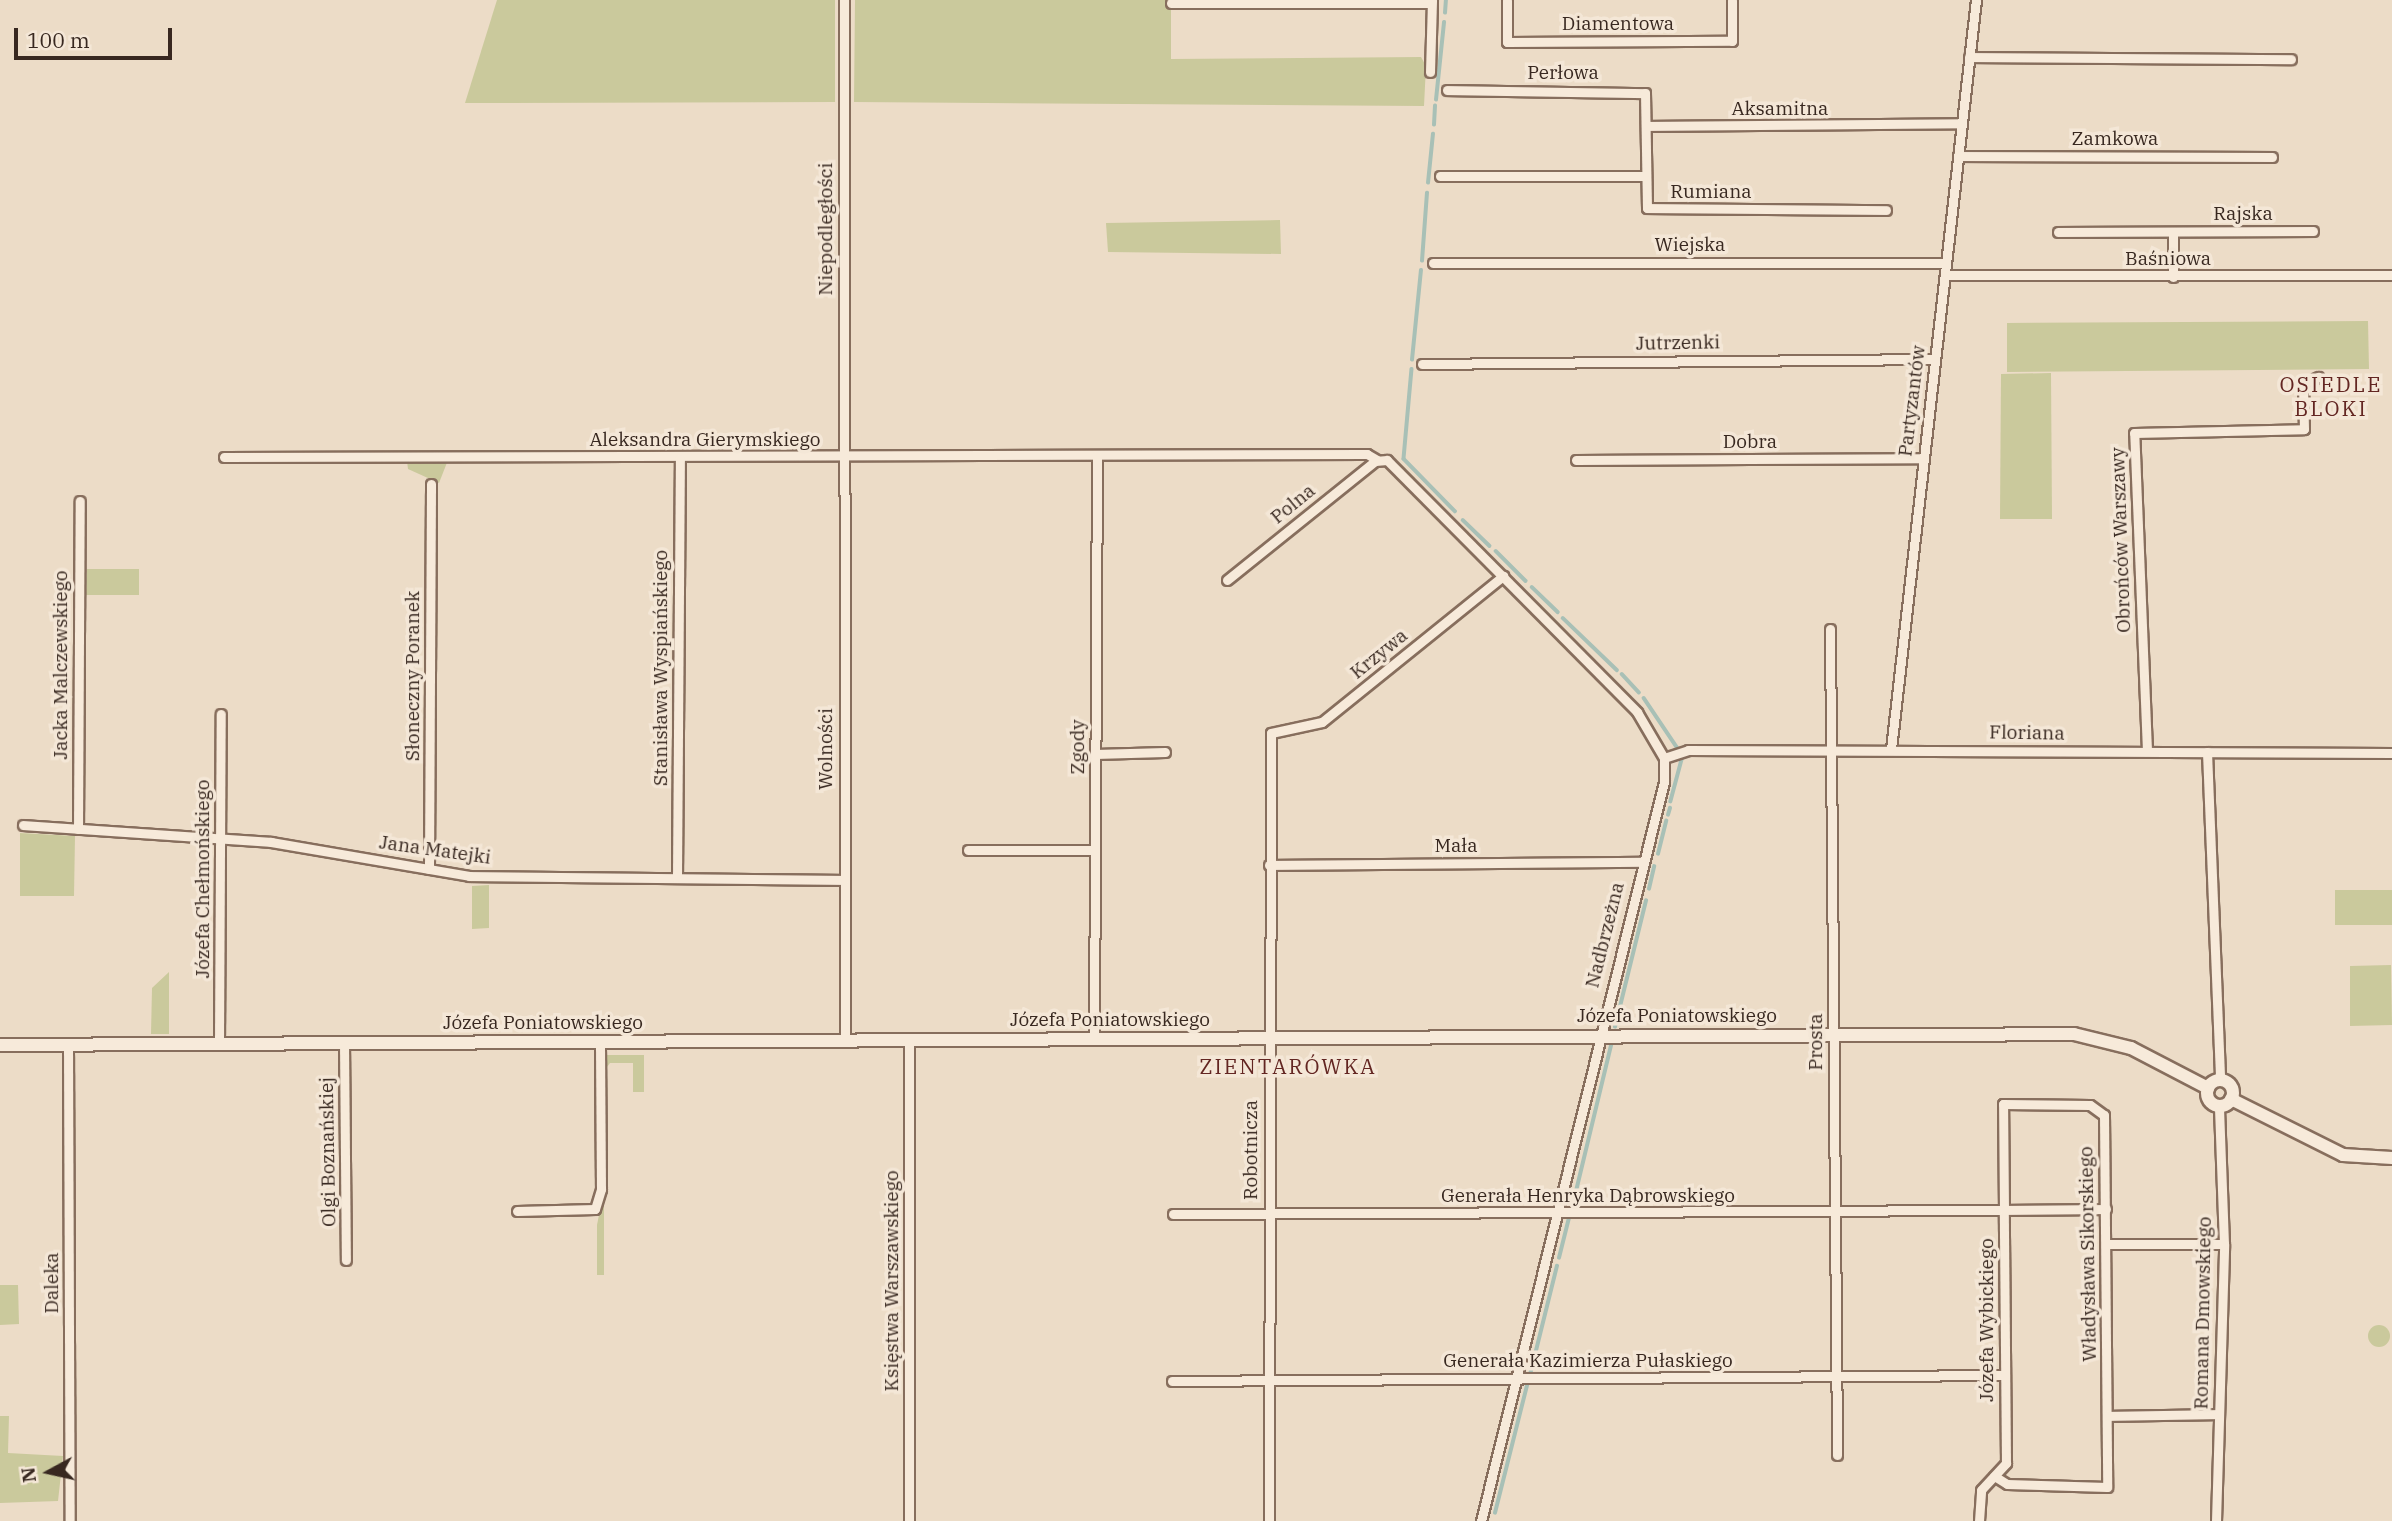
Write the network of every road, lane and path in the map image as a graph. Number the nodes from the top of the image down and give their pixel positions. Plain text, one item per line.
1 (844, 0) edge
2 (1507, 0) edge
3 (1732, 0) edge
4 (1976, 0) edge
5 (1432, 1) edge
6 (1171, 2) dead end
7 (1969, 57) junction
8 (2291, 59) dead end
9 (1430, 72) dead end
10 (1447, 90) dead end
11 (1962, 122) junction
12 (1646, 126) junction
13 (1958, 156) junction
14 (2272, 158) dead end
15 (1440, 176) dead end
16 (1644, 176) junction
17 (1886, 211) dead end
18 (2313, 231) dead end
19 (2058, 232) dead end
20 (2173, 232) junction
21 (1433, 263) dead end
22 (1946, 263) junction
23 (1945, 275) junction
24 (2392, 275) edge
25 (2173, 277) junction
26 (1935, 359) junction
27 (1422, 364) dead end
28 (2318, 377) dead end
29 (1097, 456) junction
30 (224, 457) dead end
31 (844, 458) junction
32 (1923, 458) junction
33 (680, 459) junction
34 (1380, 459) junction
35 (1576, 460) dead end
36 (431, 484) dead end
37 (80, 502) dead end
38 (1503, 576) junction
39 (1227, 580) dead end
40 (1830, 629) dead end
41 (221, 715) dead end
42 (1270, 737) joint
43 (1891, 749) junction
44 (1831, 750) junction
45 (2147, 751) junction
46 (1166, 752) dead end
47 (2207, 752) junction
48 (2392, 753) edge
49 (1095, 754) junction
50 (1664, 758) junction
51 (23, 825) dead end
52 (78, 829) junction
53 (220, 839) junction
54 (968, 850) dead end
55 (1095, 850) junction
56 (1642, 862) junction
57 (1269, 865) junction
58 (429, 869) junction
59 (677, 877) junction
60 (844, 880) junction
61 (1597, 1035) junction
62 (1833, 1035) junction
63 (1268, 1038) junction
64 (1094, 1039) junction
65 (909, 1040) junction
66 (845, 1041) junction
67 (600, 1042) junction
68 (219, 1043) junction
69 (344, 1043) junction
70 (0, 1045) edge
71 (68, 1045) junction
72 (2220, 1081) junction
73 (2208, 1088) junction
74 (2225, 1103) junction
75 (2392, 1158) edge
76 (2106, 1209) junction
77 (2004, 1210) junction
78 (517, 1211) dead end
79 (1835, 1212) junction
80 (1268, 1213) junction
81 (1173, 1214) dead end
82 (1554, 1215) junction
83 (2106, 1244) junction
84 (2224, 1244) junction
85 (346, 1260) dead end
86 (2004, 1375) junction
87 (1836, 1379) junction
88 (1269, 1380) junction
89 (1172, 1381) dead end
90 (1514, 1381) junction
91 (2219, 1414) junction
92 (2107, 1416) junction
93 (1837, 1455) dead end
94 (1994, 1476) junction
95 (70, 1521) edge
96 (909, 1521) edge
97 (1269, 1521) edge
98 (1481, 1521) edge
99 (1979, 1521) edge
100 (2216, 1521) edge

1 - 31 street, Niepodległości
2 - 3 street, Diamentowa
4 - 7 street, Partyzantów
5 - 6 street
5 - 9 street
7 - 8 street
7 - 11 street, Partyzantów
10 - 12 street, Perłowa
11 - 12 street, Aksamitna
11 - 13 street, Partyzantów
12 - 16 street
13 - 14 street, Zamkowa
13 - 22 street, Partyzantów
15 - 16 street, Rumiana
16 - 17 street, Rumiana
18 - 20 street, Rajska
19 - 20 street, Rajska
20 - 25 street
21 - 22 street, Wiejska
22 - 23 street, Partyzantów
23 - 25 street, Baśniowa
23 - 26 street, Partyzantów
24 - 25 street, Baśniowa
26 - 27 street, Jutrzenki
26 - 32 street, Partyzantów
28 - 45 street, Obrońców Warszawy
29 - 31 street, Aleksandra Gierymskiego
29 - 34 street, Aleksandra Gierymskiego
29 - 49 street, Zgody
30 - 33 street, Aleksandra Gierymskiego
31 - 33 street, Aleksandra Gierymskiego
31 - 60 street, Wolności
32 - 35 street, Dobra
32 - 43 street, Partyzantów
33 - 59 street, Stanisława Wyspiańskiego
34 - 38 street
34 - 39 street, Polna
36 - 58 street, Słoneczny Poranek
37 - 52 street, Jacka Malczewskiego
38 - 42 street, Krzywa
38 - 50 street
40 - 44 street, Prosta
41 - 53 street, Józefa Chełmońskiego
42 - 57 street, Robotnicza
43 - 44 street, Floriana
43 - 45 street, Floriana
44 - 50 street, Floriana
44 - 62 street, Prosta
45 - 47 street, Floriana
46 - 49 street
47 - 48 street, Floriana
47 - 72 street
49 - 55 street, Zgody
50 - 56 street, Nadbrzeżna
51 - 52 street, Jana Matejki
52 - 53 street, Jana Matejki
53 - 58 street, Jana Matejki
53 - 68 street, Józefa Chełmońskiego
54 - 55 street
55 - 64 street, Zgody
56 - 57 street, Mała
56 - 61 street, Nadbrzeżna
57 - 63 street, Robotnicza
58 - 59 street, Jana Matejki
59 - 60 street, Jana Matejki
60 - 66 street, Wolności
61 - 62 street, Józefa Poniatowskiego
61 - 63 street, Józefa Poniatowskiego
61 - 82 street, Nadbrzeżna
62 - 73 street, Józefa Poniatowskiego
62 - 79 street, Prosta
63 - 64 street, Józefa Poniatowskiego
63 - 80 street, Robotnicza
64 - 65 street, Józefa Poniatowskiego
65 - 66 street, Józefa Poniatowskiego
65 - 96 street, Księstwa Warszawskiego
66 - 67 street, Józefa Poniatowskiego
67 - 69 street, Józefa Poniatowskiego
67 - 78 street
68 - 69 street, Józefa Poniatowskiego
68 - 71 street, Józefa Poniatowskiego
69 - 85 street, Olgi Boznańskiej
70 - 71 street, Józefa Poniatowskiego
71 - 95 street, Daleka
72 - 73 street
72 - 74 street
73 - 74 street
74 - 75 street
74 - 84 street, Romana Dmowskiego
76 - 77 street
76 - 77 street, Władysława Sikorskiego
76 - 83 street, Władysława Sikorskiego
77 - 79 street, Generała Henryka Dąbrowskiego
77 - 86 street, Józefa Wybickiego
79 - 82 street, Generała Henryka Dąbrowskiego
79 - 87 street, Prosta
80 - 81 street, Generała Henryka Dąbrowskiego
80 - 82 street, Generała Henryka Dąbrowskiego
80 - 88 street, Robotnicza
82 - 90 street, Nadbrzeżna
83 - 84 street
83 - 92 street, Władysława Sikorskiego
84 - 91 street, Romana Dmowskiego
86 - 87 street, Generała Kazimierza Pułaskiego
86 - 94 street, Józefa Wybickiego
87 - 90 street, Generała Kazimierza Pułaskiego
87 - 93 street, Prosta
88 - 89 street, Generała Kazimierza Pułaskiego
88 - 90 street, Generała Kazimierza Pułaskiego
88 - 97 street, Robotnicza
90 - 98 street, Nadbrzeżna
91 - 92 street
91 - 100 street, Romana Dmowskiego
92 - 94 street, Władysława Sikorskiego
94 - 99 street, Józefa Wybickiego

